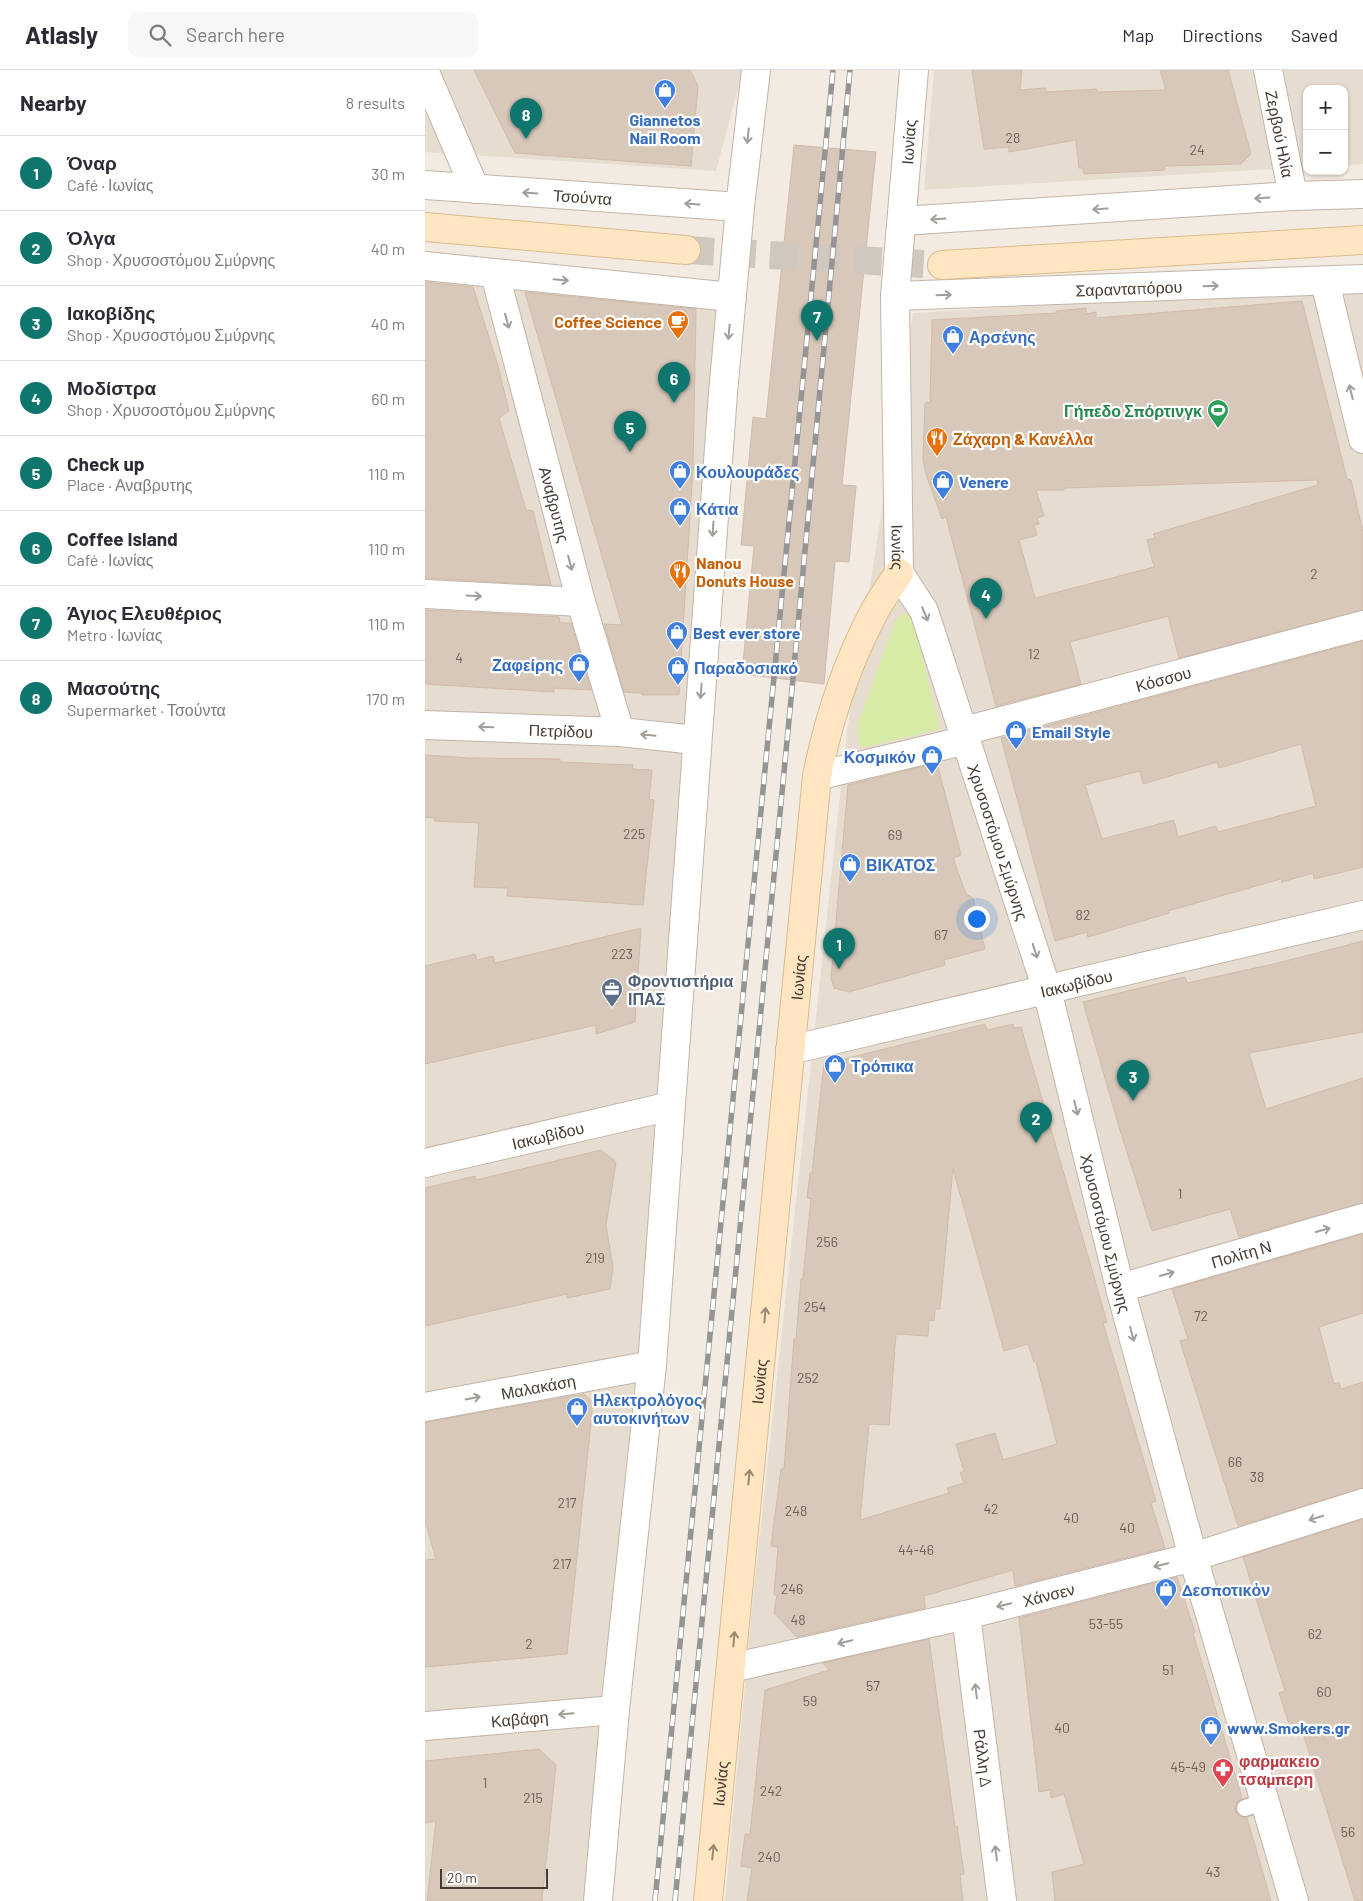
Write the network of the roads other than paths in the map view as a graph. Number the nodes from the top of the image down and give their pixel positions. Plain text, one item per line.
1 (914, 70) edge
2 (1268, 70) edge
3 (425, 72) edge
4 (750, 78) edge
5 (425, 185) edge
6 (475, 189) junction
7 (1363, 194) edge
8 (1293, 196) junction
9 (740, 207) junction
10 (902, 221) junction
11 (425, 227) edge
12 (1363, 240) edge
13 (686, 250) tunnel mouth
14 (942, 265) tunnel mouth
15 (425, 266) edge
16 (495, 274) junction
17 (1363, 279) edge
18 (1325, 282) junction
19 (732, 296) junction
20 (895, 296) junction
21 (1363, 439) edge
22 (899, 573) junction
23 (425, 594) edge
24 (581, 602) junction
25 (1363, 625) edge
26 (425, 725) edge
27 (620, 732) junction
28 (966, 735) junction
29 (696, 740) junction
30 (817, 776) junction
31 (1363, 915) edge
32 (1047, 990) junction
33 (790, 1050) junction
34 (671, 1106) junction
35 (425, 1163) edge
36 (1363, 1218) edge
37 (1120, 1288) junction
38 (652, 1365) junction
39 (425, 1407) edge
40 (1363, 1503) edge
41 (1193, 1557) junction
42 (966, 1615) junction
43 (731, 1668) junction
44 (615, 1710) junction
45 (425, 1726) edge
46 (599, 1901) edge
47 (708, 1901) edge
48 (1002, 1901) edge
49 (1294, 1901) edge

1 - 10 street, Ιωνίας
2 - 8 street, Ζερβού Ηλία
3 - 6 street
4 -> 9 street
5 - 6 street, Τσούντα
9 -> 6 street, Τσούντα
7 - 8 street
8 -> 10 street
9 - 19 street
10 - 20 street, Ιωνίας
11 - 13 street
12 - 14 street, Σαρανταπόρου
15 - 16 street
16 -> 19 street
16 -> 24 street, Αναβρυτης
17 - 18 street, Σαρανταπόρου
20 -> 18 street, Σαρανταπόρου
21 -> 18 street
19 -> 29 street
20 - 22 street, Ιωνίας
22 -> 28 street, Χρυσοστόμου Σμύρνης
22 - 30 street, Ιωνίας
23 -> 24 street
24 - 27 street, Αναβρυτης
25 - 28 street, Κόσσου
27 -> 26 street, Πετρίδου
29 -> 27 street, Πετρίδου
28 - 30 street, Κόσσου
28 -> 32 street, Χρυσοστόμου Σμύρνης
29 - 34 street
30 - 33 street, Ιωνίας
31 - 32 street, Ιακωβίδου
32 - 33 street, Ιακωβίδου
32 -> 37 street, Χρυσοστόμου Σμύρνης
43 -> 33 street, Ιωνίας
34 - 35 street, Ιακωβίδου
34 - 38 street
37 -> 36 street, Πολίτη Ν
37 -> 41 street, Χρυσοστόμου Σμύρνης
39 -> 38 street, Μαλακάση
38 - 44 street
40 -> 41 street, Χάνσεν
41 -> 42 street, Χάνσεν
41 - 49 street, Χρυσοστόμου Σμύρνης
42 -> 43 street, Χάνσεν
48 -> 42 street, Ράλλη Δ
47 -> 43 street, Ιωνίας
44 -> 45 street, Καβάφη
44 - 46 street

